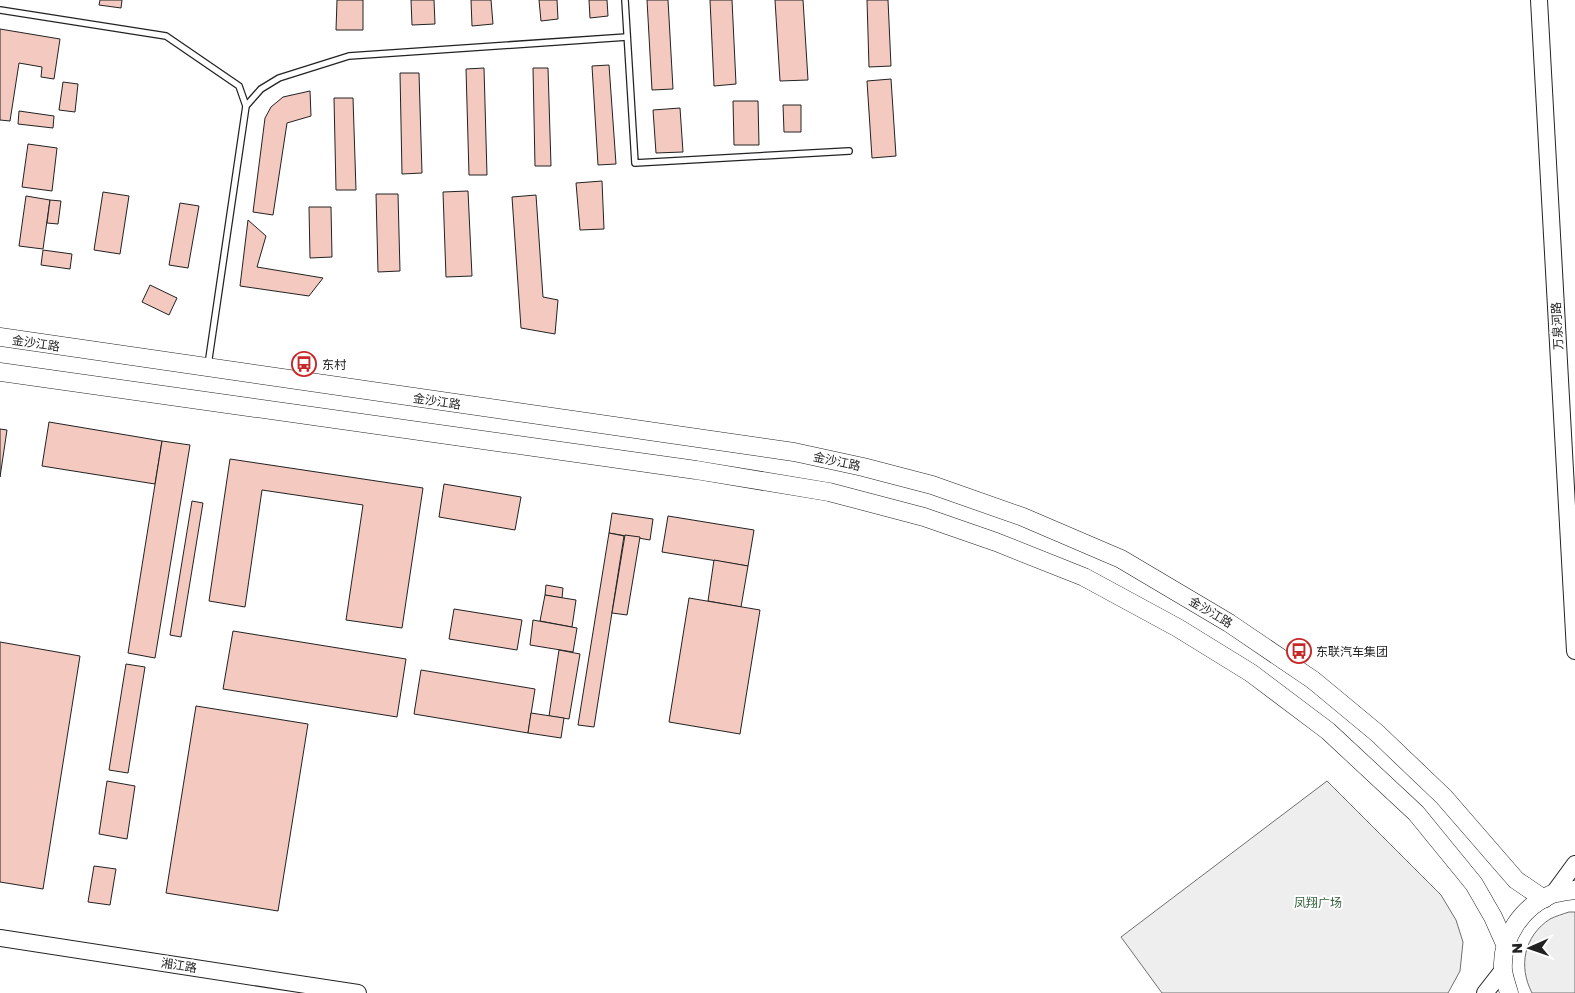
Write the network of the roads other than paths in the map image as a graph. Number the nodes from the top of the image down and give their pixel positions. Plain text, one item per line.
1 (625, 0) edge
2 (1539, 0) edge
3 (0, 10) edge
4 (627, 37) junction
5 (246, 106) junction
6 (849, 151) dead end
7 (0, 338) edge
8 (208, 367) junction
9 (0, 372) edge
10 (1575, 651) edge
11 (1575, 864) edge
12 (1575, 890) edge
13 (1548, 896) junction
14 (0, 938) edge
15 (1506, 946) junction
16 (1503, 970) junction
17 (358, 993) edge
18 (1485, 993) edge
19 (1509, 993) edge

1 - 4 lane
2 - 10 street, 万泉河路
3 - 5 lane
4 - 5 lane
4 - 6 lane
5 - 8 lane
7 - 8 main road, 金沙江路
8 - 13 main road, 金沙江路
9 - 15 main road
11 - 13 street
12 - 13 main road
13 - 15 main road
14 - 17 street, 湘江路
15 - 16 main road
16 - 18 street
16 - 19 main road

